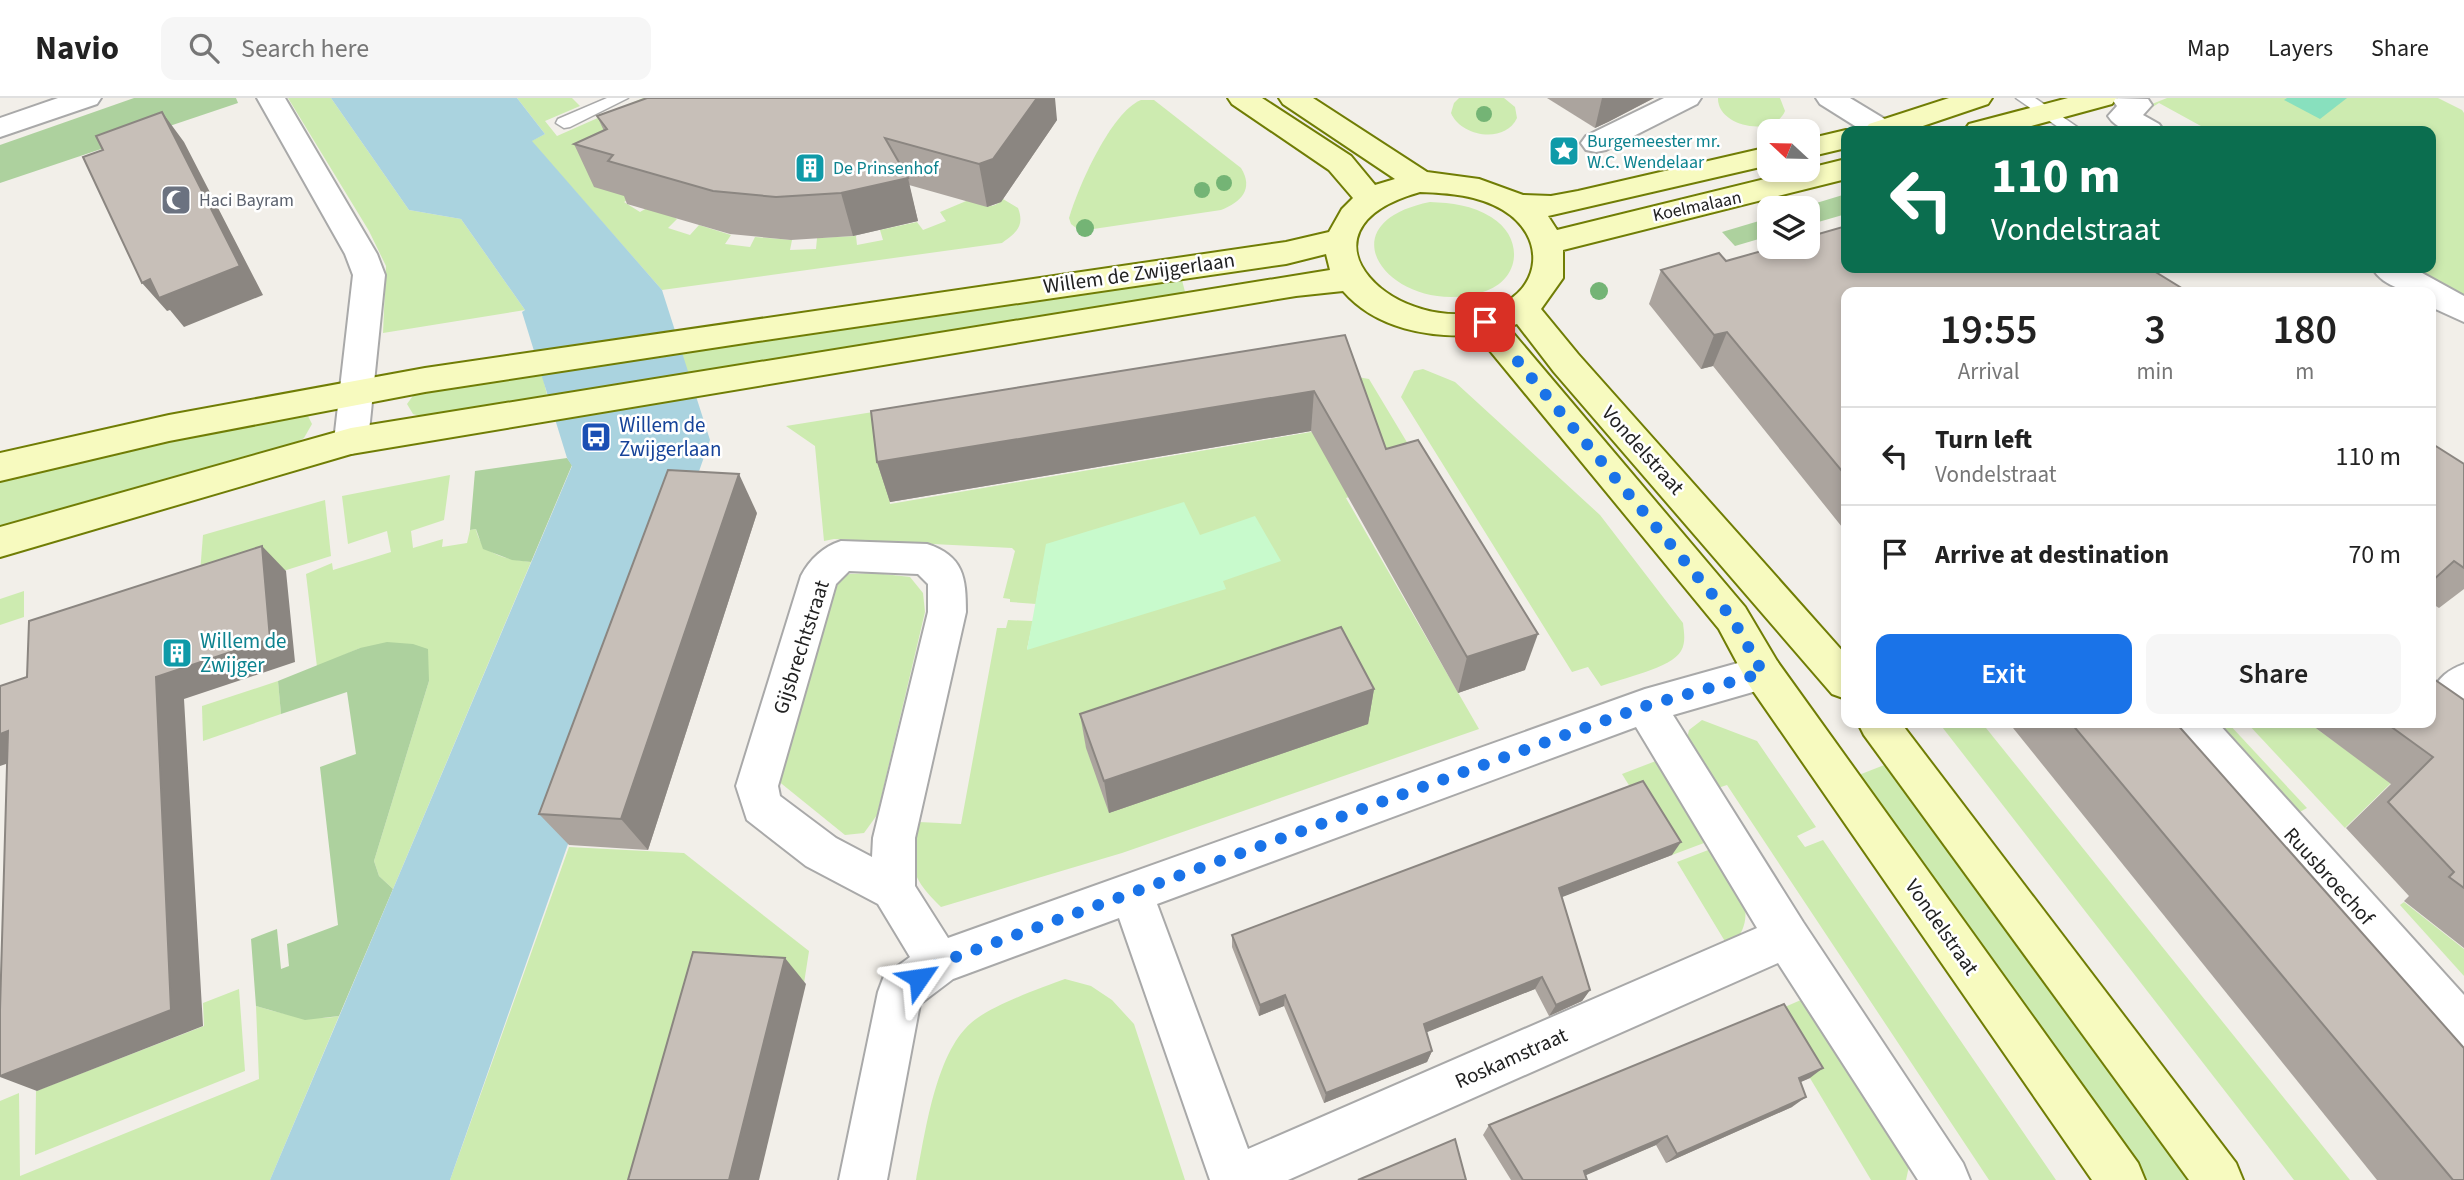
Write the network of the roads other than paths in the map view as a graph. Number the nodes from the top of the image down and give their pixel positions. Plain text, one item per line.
1 (87, 98) edge
2 (271, 98) edge
3 (620, 98) edge
4 (1242, 98) edge
5 (1293, 98) edge
6 (1688, 98) edge
7 (1830, 98) edge
8 (1978, 98) edge
9 (2024, 98) edge
10 (2102, 98) edge
11 (2125, 98) edge
12 (2049, 114) junction
13 (564, 123) dead end
14 (1873, 126) edge
15 (1896, 126) edge
16 (2000, 126) edge
17 (2067, 126) edge
18 (2140, 126) edge
19 (0, 128) edge
20 (1841, 140) edge
21 (1596, 143) dead end
22 (1820, 145) edge
23 (1757, 159) edge
24 (1841, 170) edge
25 (1420, 182) junction
26 (1371, 200) junction
27 (1515, 205) junction
28 (1342, 240) junction
29 (1548, 243) junction
30 (2397, 273) edge
31 (1351, 279) junction
32 (2422, 287) edge
33 (2436, 295) edge
34 (1522, 307) junction
35 (2464, 311) edge
36 (1485, 322) junction
37 (356, 390) junction
38 (351, 441) junction
39 (0, 467) edge
40 (0, 542) edge
41 (1839, 660) edge
42 (1763, 673) junction
43 (1645, 706) junction
44 (1882, 728) edge
45 (2197, 728) edge
46 (893, 890) junction
47 (1132, 894) junction
48 (1787, 937) junction
49 (939, 963) junction
50 (2464, 1029) edge
51 (863, 1180) edge
52 (1235, 1180) edge
53 (1946, 1180) edge
54 (2120, 1180) edge
55 (2219, 1180) edge

1 - 19 street
2 - 37 street
3 - 13 lane
4 - 26 street
5 - 25 street
6 - 21 street
7 - 14 street
8 - 15 street
9 - 12 lane
10 - 12 street
11 - 18 street
12 - 16 street
12 - 17 lane
20 - 22 street
23 - 27 street, Koelmalaan
24 - 29 street, Koelmalaan
25 - 26 street
25 - 27 street
26 - 28 street
27 - 29 street
28 - 31 street
28 - 37 street, Willem de Zwijgerlaan
29 - 34 street
30 - 32 street
31 - 36 street
31 - 38 street, Willem de Zwijgerlaan
33 - 35 street
34 - 36 street
34 - 41 street, Vondelstraat
36 - 42 street, Vondelstraat
37 - 38 street
37 - 39 street
38 - 40 street
41 - 42 street, Vondelstraat
42 - 43 street
42 - 54 street, Vondelstraat
43 - 47 street
43 - 48 street
44 - 55 street
45 - 50 street, Ruusbroechof
46 - 46 street, Gijsbrechtstraat
46 - 49 street, Gijsbrechtstraat
47 - 49 street
47 - 52 street, Roskamstraat
48 - 52 street, Roskamstraat
48 - 53 street
49 - 51 street

